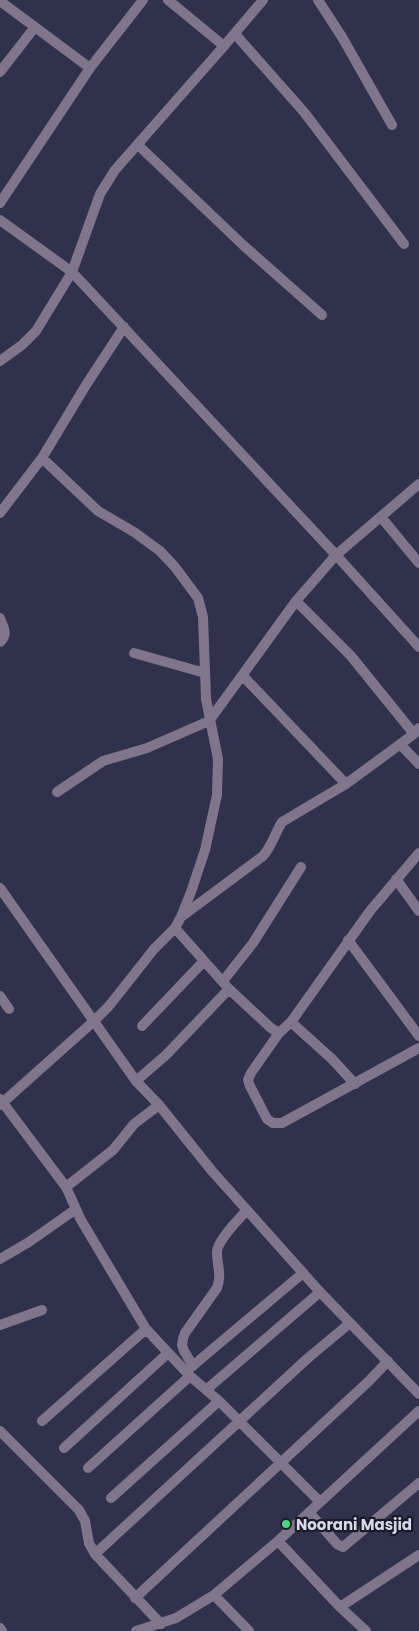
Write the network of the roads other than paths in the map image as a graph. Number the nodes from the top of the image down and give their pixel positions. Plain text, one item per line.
1 (143, 0) edge
2 (168, 0) edge
3 (263, 0) edge
4 (318, 0) edge
5 (0, 1) edge
6 (35, 27) junction
7 (235, 34) junction
8 (224, 46) junction
9 (90, 68) junction
10 (0, 72) edge
11 (392, 124) dead end
12 (138, 145) junction
13 (0, 203) edge
14 (0, 220) edge
15 (404, 244) dead end
16 (72, 272) junction
17 (322, 315) dead end
18 (124, 327) junction
19 (2, 357) edge
20 (42, 458) junction
21 (419, 484) edge
22 (0, 513) edge
23 (381, 517) junction
24 (336, 556) junction
25 (419, 563) edge
26 (296, 601) junction
27 (0, 618) edge
28 (0, 642) edge
29 (419, 646) edge
30 (134, 652) dead end
31 (204, 673) junction
32 (243, 676) junction
33 (210, 721) junction
34 (416, 731) edge
35 (400, 744) junction
36 (419, 764) edge
37 (346, 784) junction
38 (58, 792) dead end
39 (419, 853) edge
40 (301, 867) dead end
41 (396, 879) junction
42 (0, 888) edge
43 (419, 911) edge
44 (181, 917) junction
45 (175, 928) junction
46 (348, 940) junction
47 (204, 961) junction
48 (226, 985) junction
49 (0, 996) edge
50 (9, 1009) dead end
51 (94, 1021) junction
52 (291, 1022) junction
53 (142, 1026) dead end
54 (279, 1033) junction
55 (419, 1036) edge
56 (419, 1048) edge
57 (136, 1081) junction
58 (354, 1084) junction
59 (1, 1102) edge
60 (159, 1105) junction
61 (66, 1187) junction
62 (76, 1209) junction
63 (247, 1210) junction
64 (0, 1259) edge
65 (303, 1273) junction
66 (320, 1292) junction
67 (42, 1310) dead end
68 (350, 1323) junction
69 (0, 1325) edge
70 (146, 1329) junction
71 (168, 1353) junction
72 (388, 1361) junction
73 (190, 1371) junction
74 (206, 1390) junction
75 (419, 1394) edge
76 (219, 1401) junction
77 (419, 1411) edge
78 (42, 1421) dead end
79 (240, 1422) junction
80 (0, 1431) edge
81 (64, 1448) dead end
82 (281, 1462) junction
83 (88, 1468) dead end
84 (419, 1484) edge
85 (111, 1498) dead end
86 (320, 1502) junction
87 (309, 1512) junction
88 (278, 1541) junction
89 (95, 1554) junction
90 (419, 1555) edge
91 (214, 1595) junction
92 (135, 1598) junction
93 (340, 1607) junction
94 (156, 1627) edge
95 (0, 1628) edge
96 (2, 1631) edge
97 (136, 1631) edge
98 (249, 1631) edge
99 (366, 1631) edge

1 - 9 street
2 - 8 street
3 - 7 street
4 - 11 street
5 - 6 street
6 - 9 street
6 - 10 street
7 - 8 street
7 - 15 street
8 - 12 street
9 - 13 street
12 - 16 street
12 - 17 street
14 - 16 street
16 - 18 street
16 - 19 street
18 - 20 street
18 - 24 street
20 - 22 street
20 - 31 street
21 - 23 street
23 - 24 street
23 - 25 street
24 - 26 street
24 - 29 street
26 - 32 street
26 - 34 street
27 - 28 street
30 - 31 street
31 - 33 street
32 - 33 street
32 - 37 street
33 - 38 street
33 - 44 street
34 - 35 street
35 - 36 street
35 - 37 street
37 - 44 street
39 - 41 street
40 - 48 street
41 - 43 street
41 - 46 street
42 - 51 street
44 - 45 street
45 - 47 street
45 - 51 street
46 - 52 street
46 - 55 street
47 - 48 street
47 - 53 street
48 - 54 street
48 - 57 street
49 - 50 street
51 - 57 street
51 - 59 street
52 - 54 street
52 - 58 street
54 - 58 street
56 - 58 street
57 - 60 street
59 - 61 street
60 - 61 street
60 - 63 street
61 - 62 street
62 - 64 street
62 - 70 street
63 - 65 street
63 - 73 street
65 - 66 street
65 - 73 street
66 - 68 street
66 - 74 street
67 - 69 street
68 - 72 street
68 - 79 street
70 - 71 street
70 - 78 street
71 - 73 street
71 - 81 street
72 - 75 street
72 - 82 street
73 - 74 street
73 - 83 street
74 - 76 street
76 - 79 street
76 - 85 street
77 - 86 street
79 - 82 street
79 - 89 street
80 - 89 street
82 - 86 street
82 - 92 street
84 - 87 street
86 - 87 street
87 - 88 street
88 - 91 street
88 - 93 street
89 - 92 street
90 - 93 street
91 - 94 street
91 - 98 street
92 - 94 street
93 - 99 street
94 - 97 street
95 - 96 street

